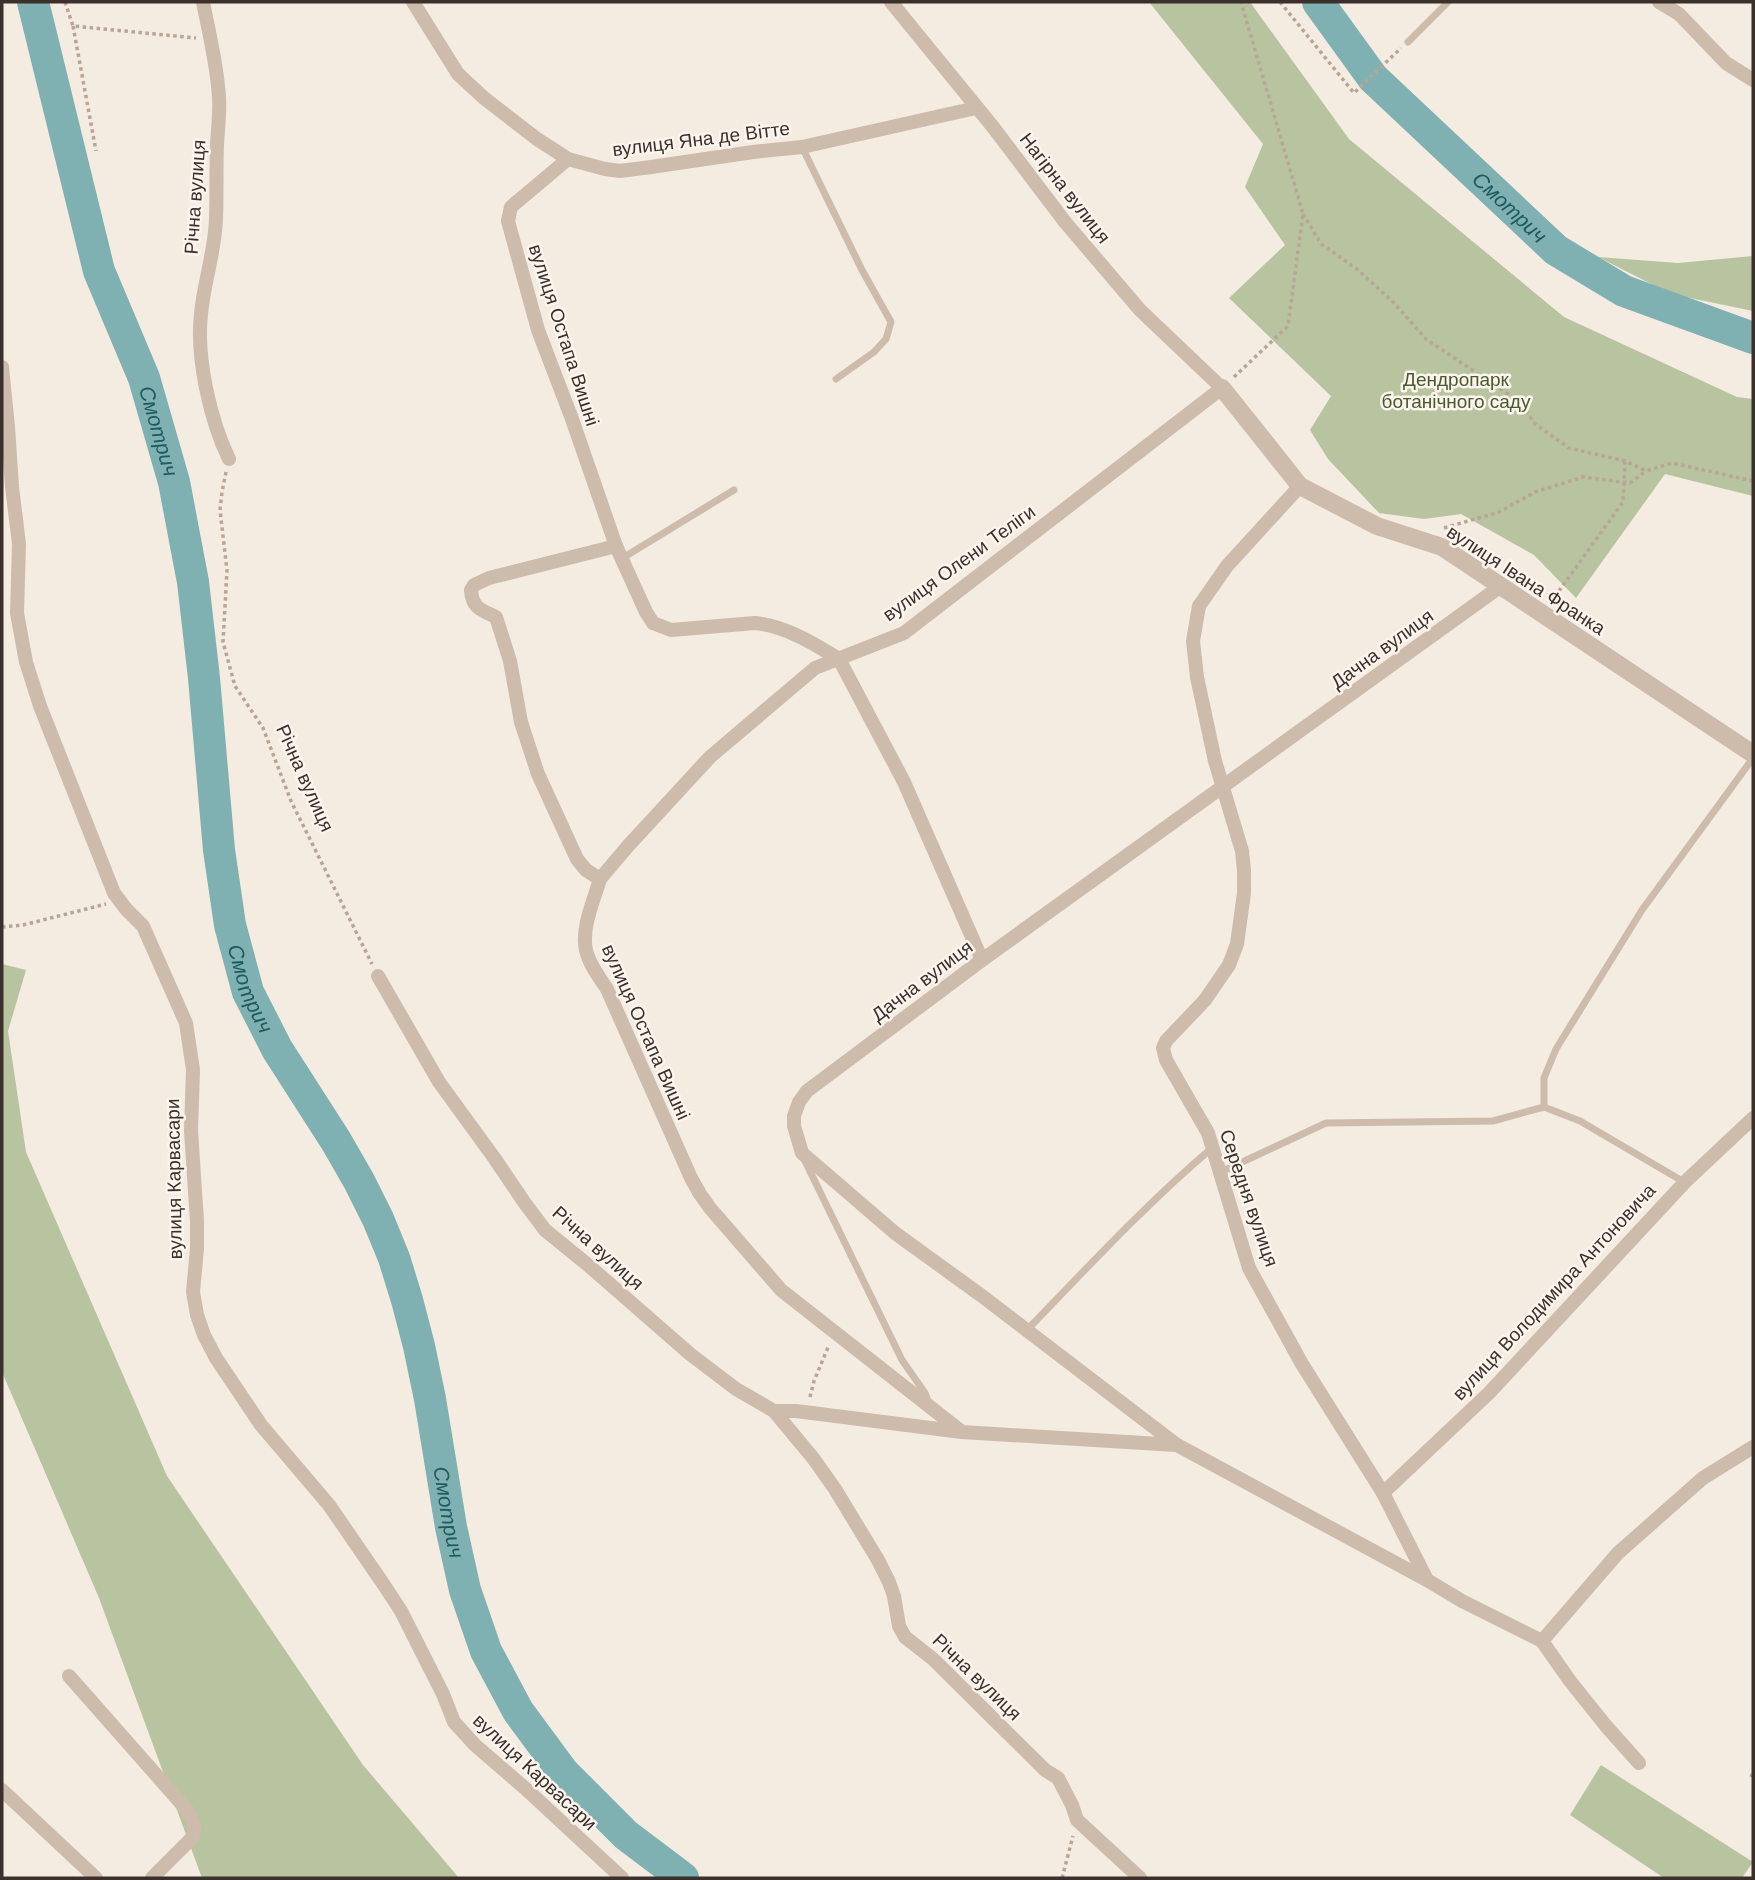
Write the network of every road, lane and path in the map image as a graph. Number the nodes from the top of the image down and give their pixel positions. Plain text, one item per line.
1 (65, 2) edge
2 (203, 2) edge
3 (413, 2) edge
4 (891, 2) edge
5 (1241, 2) edge
6 (1280, 2) edge
7 (1448, 2) edge
8 (1659, 2) edge
9 (1683, 8) edge
10 (73, 26) junction
11 (212, 40) junction
12 (1408, 42) joint
13 (1753, 80) edge
14 (976, 108) junction
15 (802, 146) junction
16 (96, 151) dead end
17 (568, 159) junction
18 (1303, 214) junction
19 (2, 367) edge
20 (836, 379) dead end
21 (1222, 388) junction
22 (229, 459) joint
23 (1625, 461) junction
24 (1646, 471) junction
25 (1753, 481) edge
26 (1624, 482) junction
27 (1300, 486) junction
28 (734, 490) dead end
29 (1444, 528) dead end
30 (618, 553) junction
31 (1501, 586) junction
32 (1517, 596) junction
33 (839, 659) junction
34 (1753, 756) edge
35 (1223, 788) junction
36 (600, 879) junction
37 (120, 901) junction
38 (2, 927) edge
39 (982, 960) junction
40 (378, 976) joint
41 (1544, 1107) junction
42 (1753, 1118) edge
43 (1212, 1148) junction
44 (802, 1153) junction
45 (1221, 1172) junction
46 (1685, 1182) junction
47 (1027, 1330) junction
48 (834, 1333) junction
49 (930, 1408) junction
50 (774, 1411) junction
51 (796, 1411) junction
52 (962, 1432) junction
53 (1177, 1445) junction
54 (1753, 1447) edge
55 (1383, 1493) junction
56 (1427, 1580) junction
57 (1542, 1641) junction
58 (69, 1676) dead end
59 (1639, 1763) dead end
60 (2, 1790) edge
61 (1077, 1820) junction
62 (96, 1878) edge
63 (152, 1878) edge
64 (621, 1878) edge
65 (1062, 1878) edge
66 (1140, 1878) edge

1 - 10 path
2 - 11 street, Річна вулиця
3 - 17 street, вулиця Яна де Вітте
4 - 14 street, Нагірна вулиця
5 - 18 path
6 - 12 path
7 - 12 lane
8 - 9 street
9 - 13 street
10 - 11 path
10 - 16 path
11 - 22 street, Річна вулиця
14 - 15 street, вулиця Яна де Вітте
14 - 21 street, Нагірна вулиця
15 - 17 street, вулиця Яна де Вітте
15 - 20 lane
17 - 30 street, вулиця Остапа Вишні
18 - 21 path
18 - 23 path
19 - 37 street, вулиця Карвасари
21 - 27 street, вулиця Івана Франка
21 - 33 street, вулиця Олени Теліги
22 - 40 path, Річна вулиця
23 - 24 path
23 - 26 path
24 - 25 path
24 - 26 path
26 - 29 path
26 - 32 path
27 - 31 street, вулиця Івана Франка
27 - 35 street, Середня вулиця
28 - 30 lane
30 - 33 street, вулиця Остапа Вишні
30 - 36 street
31 - 32 street, вулиця Івана Франка
31 - 35 street, Дачна вулиця
32 - 34 street, вулиця Івана Франка
33 - 36 street, вулиця Олени Теліги
33 - 39 street
34 - 41 lane
35 - 39 street, Дачна вулиця
35 - 43 street, Середня вулиця
36 - 48 street, вулиця Остапа Вишні
37 - 38 path
37 - 64 street, вулиця Карвасари
39 - 44 street, Дачна вулиця
40 - 50 street, Річна вулиця
41 - 45 lane
41 - 46 lane
42 - 46 street, вулиця Володимира Антоновича
43 - 45 street, Середня вулиця
43 - 47 lane
44 - 47 street
44 - 49 lane
45 - 55 street, Середня вулиця
46 - 55 street, вулиця Володимира Антоновича
47 - 53 street
48 - 49 street, вулиця Остапа Вишні
48 - 51 path
49 - 52 street, вулиця Остапа Вишні
50 - 51 street
50 - 61 street, Річна вулиця
51 - 52 street
52 - 53 street
53 - 56 street
54 - 57 street
55 - 56 street, Середня вулиця
56 - 57 street
57 - 59 street
58 - 63 street
60 - 62 street
61 - 65 path
61 - 66 street, Річна вулиця

